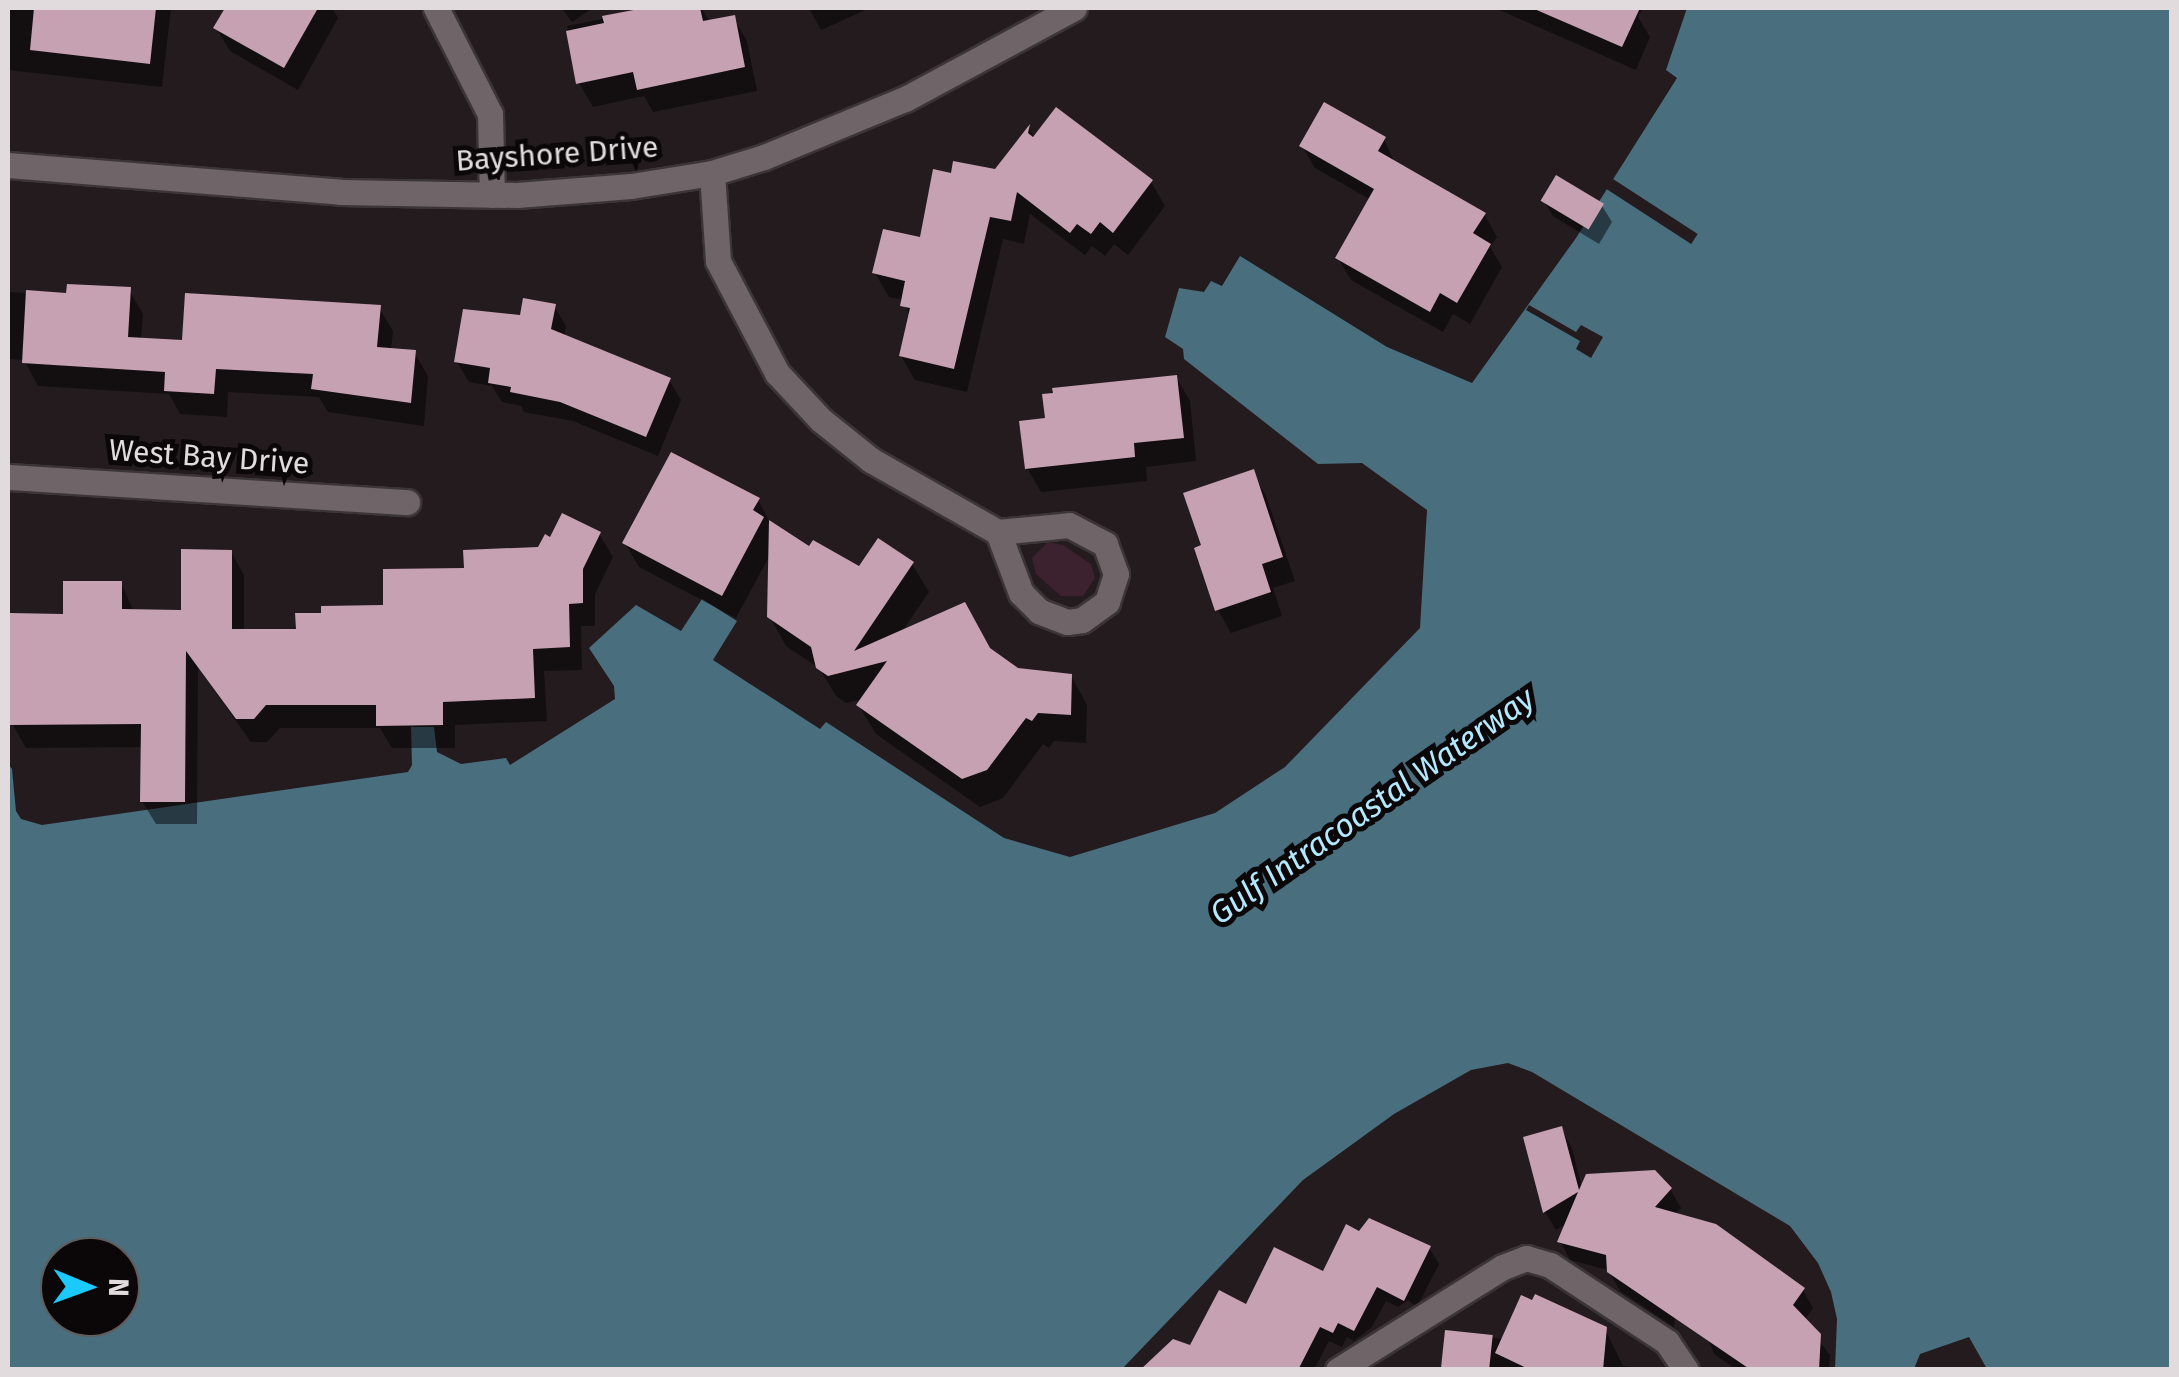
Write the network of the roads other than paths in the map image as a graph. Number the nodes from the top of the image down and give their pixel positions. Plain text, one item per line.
1 (436, 8) edge
2 (1074, 8) edge
3 (8, 165) edge
4 (712, 173) junction
5 (492, 195) junction
6 (8, 476) edge
7 (407, 502) dead end
8 (998, 532) junction
9 (1342, 1369) edge
10 (1686, 1370) edge

1 - 5 street
2 - 4 street, Bayshore Drive
3 - 5 street, Bayshore Drive
4 - 5 street, Bayshore Drive
4 - 8 street
6 - 7 street, West Bay Drive
8 - 8 street
9 - 10 street

